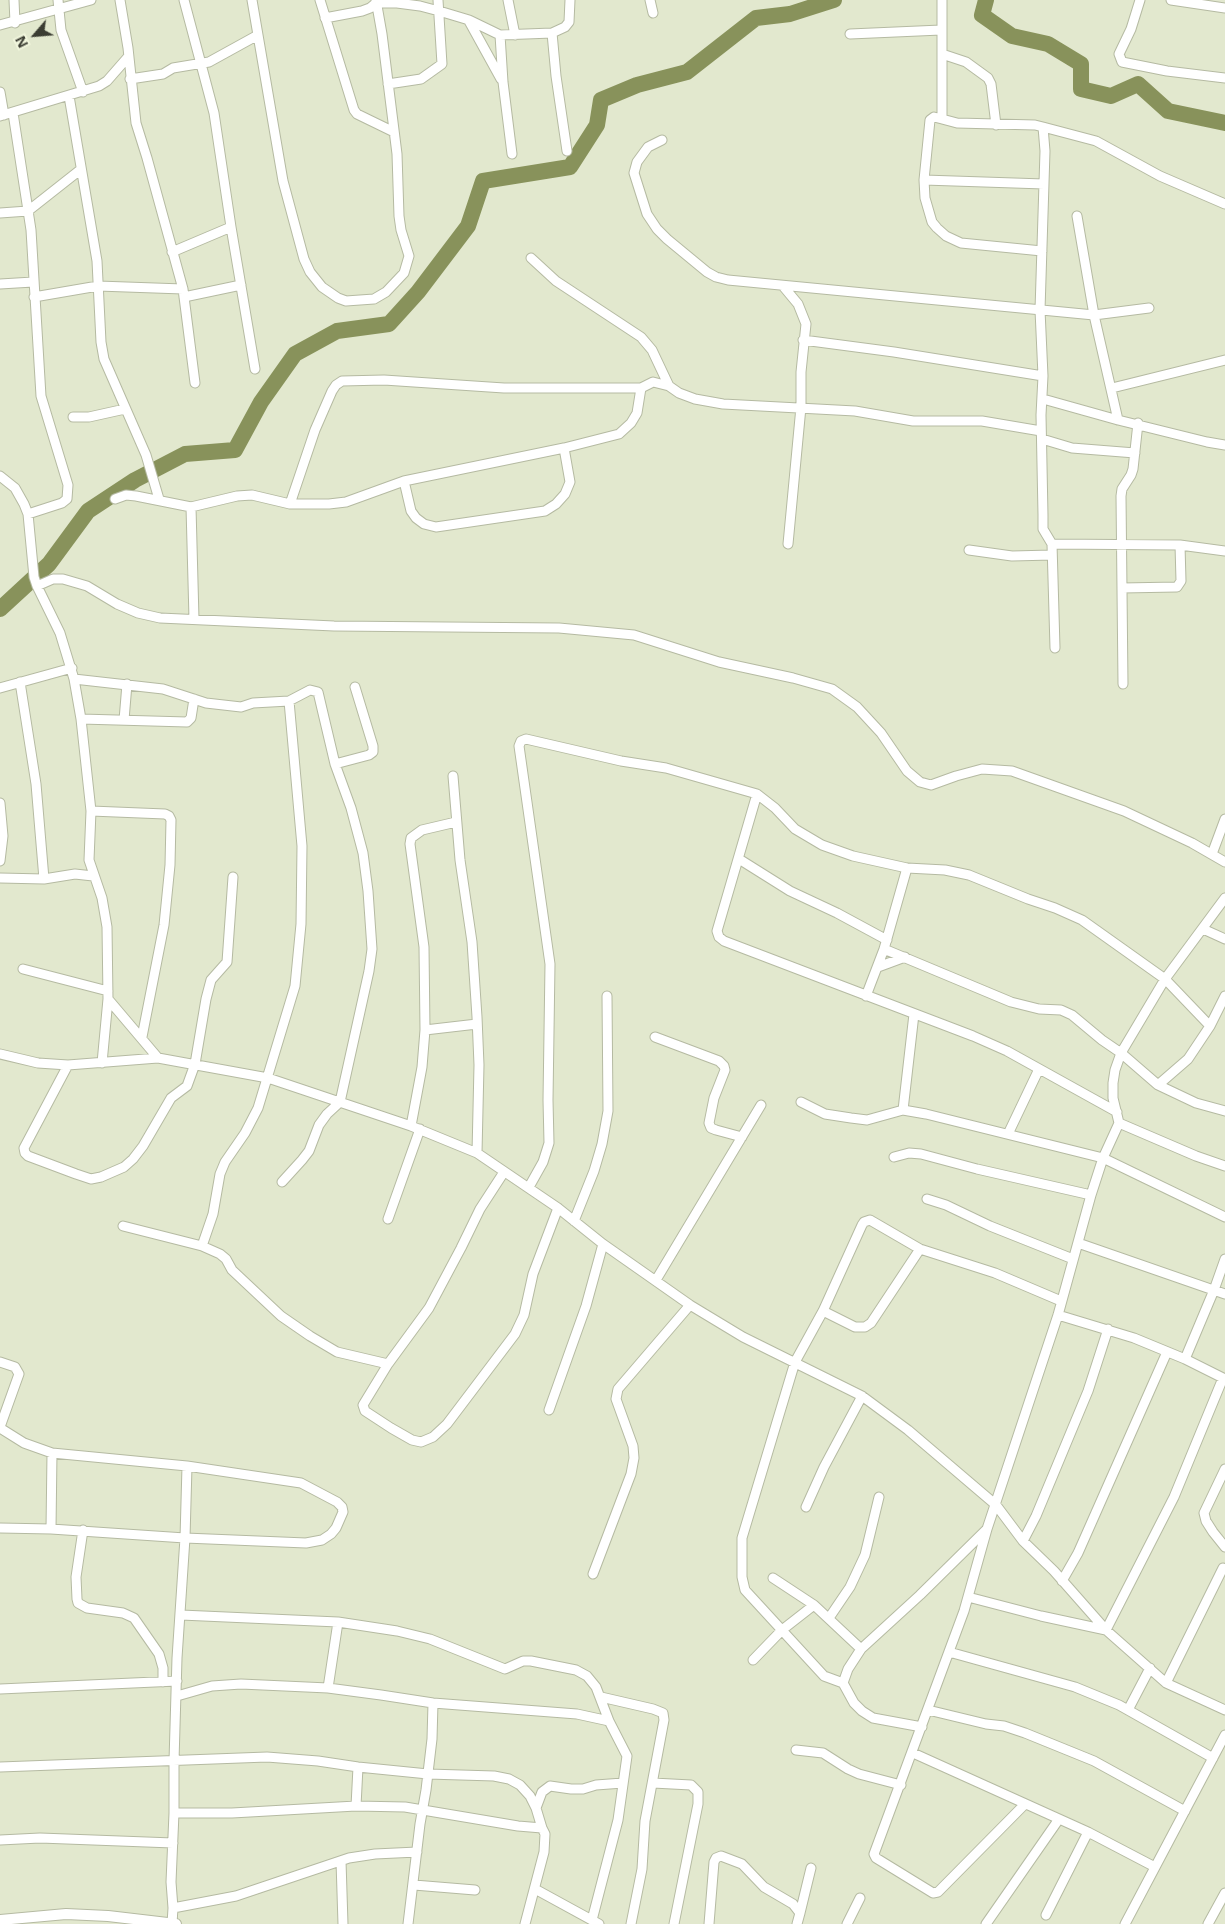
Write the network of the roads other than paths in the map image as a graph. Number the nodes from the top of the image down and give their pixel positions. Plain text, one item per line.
1 (14, 0) edge
2 (58, 0) edge
3 (91, 0) edge
4 (120, 0) edge
5 (184, 0) edge
6 (252, 0) edge
7 (320, 0) edge
8 (438, 0) edge
9 (508, 0) edge
10 (570, 0) edge
11 (650, 0) edge
12 (942, 0) edge
13 (1140, 0) edge
14 (1172, 0) edge
15 (376, 1) edge
16 (1225, 8) edge
17 (58, 10) junction
18 (439, 11) junction
19 (653, 13) dead end
20 (325, 18) junction
21 (469, 20) junction
22 (15, 22) junction
23 (0, 26) edge
24 (941, 30) junction
25 (552, 33) junction
26 (850, 34) dead end
27 (258, 35) junction
28 (500, 35) junction
29 (515, 35) junction
30 (942, 54) junction
31 (128, 57) junction
32 (201, 63) junction
33 (130, 78) junction
34 (1225, 78) edge
35 (503, 82) junction
36 (388, 84) junction
37 (0, 92) edge
38 (83, 92) junction
39 (69, 96) junction
40 (6, 115) edge
41 (942, 119) junction
42 (996, 125) junction
43 (1043, 127) junction
44 (394, 132) junction
45 (662, 140) dead end
46 (567, 151) dead end
47 (512, 154) dead end
48 (80, 170) junction
49 (924, 180) junction
50 (1044, 184) junction
51 (1225, 204) edge
52 (28, 211) junction
53 (0, 213) edge
54 (1077, 216) dead end
55 (231, 227) junction
56 (1042, 251) junction
57 (172, 252) junction
58 (531, 258) dead end
59 (33, 282) junction
60 (0, 284) edge
61 (241, 285) junction
62 (98, 286) junction
63 (783, 286) junction
64 (183, 293) junction
65 (34, 297) junction
66 (1149, 308) dead end
67 (1040, 310) junction
68 (1094, 315) junction
69 (803, 340) junction
70 (1225, 360) edge
71 (255, 370) dead end
72 (1043, 376) junction
73 (195, 383) dead end
74 (669, 386) junction
75 (641, 388) junction
76 (1112, 388) junction
77 (1043, 399) junction
78 (801, 407) junction
79 (124, 409) junction
80 (73, 417) dead end
81 (1118, 420) junction
82 (1138, 424) junction
83 (1042, 435) junction
84 (1225, 445) edge
85 (564, 448) junction
86 (1135, 453) junction
87 (0, 476) edge
88 (404, 481) junction
89 (115, 499) dead end
90 (159, 499) junction
91 (290, 504) junction
92 (191, 507) junction
93 (28, 514) junction
94 (788, 544) dead end
95 (1052, 544) junction
96 (1122, 545) junction
97 (1180, 545) junction
98 (969, 550) dead end
99 (1225, 551) edge
100 (1052, 555) junction
101 (37, 586) junction
102 (1122, 588) junction
103 (194, 619) junction
104 (1055, 648) dead end
105 (72, 668) junction
106 (74, 679) junction
107 (20, 682) junction
108 (127, 684) junction
109 (1122, 684) dead end
110 (355, 687) dead end
111 (0, 688) edge
112 (194, 699) junction
113 (289, 701) junction
114 (81, 719) junction
115 (124, 720) junction
116 (335, 764) junction
117 (452, 776) dead end
118 (757, 794) junction
119 (0, 803) edge
120 (91, 810) junction
121 (1225, 819) edge
122 (456, 822) junction
123 (1212, 854) junction
124 (739, 859) junction
125 (89, 860) junction
126 (0, 862) edge
127 (1225, 862) edge
128 (907, 868) junction
129 (75, 874) junction
130 (93, 876) junction
131 (233, 877) dead end
132 (0, 878) edge
133 (44, 878) junction
134 (1225, 898) edge
135 (1203, 929) junction
136 (1225, 939) edge
137 (885, 944) junction
138 (905, 957) junction
139 (878, 967) junction
140 (24, 969) dead end
141 (1165, 979) junction
142 (108, 995) junction
143 (607, 996) dead end
144 (866, 996) junction
145 (1225, 996) edge
146 (1222, 1010) edge
147 (914, 1014) junction
148 (477, 1024) junction
149 (1210, 1026) junction
150 (425, 1030) junction
151 (142, 1037) junction
152 (655, 1037) dead end
153 (1121, 1053) junction
154 (0, 1054) edge
155 (158, 1058) junction
156 (102, 1063) junction
157 (195, 1064) junction
158 (68, 1065) junction
159 (1039, 1069) junction
160 (268, 1078) junction
161 (1158, 1085) junction
162 (340, 1102) junction
163 (801, 1102) dead end
164 (762, 1105) dead end
165 (902, 1110) junction
166 (1225, 1111) edge
167 (1117, 1112) junction
168 (1120, 1123) junction
169 (411, 1126) junction
170 (420, 1129) junction
171 (1008, 1134) junction
172 (742, 1137) junction
173 (477, 1153) junction
174 (894, 1157) dead end
175 (1103, 1158) junction
176 (1225, 1166) edge
177 (504, 1172) junction
178 (282, 1182) dead end
179 (529, 1187) junction
180 (1091, 1196) junction
181 (927, 1199) dead end
182 (558, 1208) junction
183 (1225, 1217) edge
184 (388, 1220) dead end
185 (574, 1221) junction
186 (123, 1226) dead end
187 (1078, 1243) junction
188 (604, 1244) junction
189 (202, 1246) junction
190 (920, 1249) junction
191 (1073, 1259) junction
192 (1225, 1259) edge
193 (656, 1280) junction
194 (1214, 1290) junction
195 (1225, 1294) edge
196 (1062, 1301) junction
197 (690, 1305) junction
198 (823, 1311) junction
199 (1058, 1315) junction
200 (1108, 1329) junction
201 (1167, 1352) junction
202 (1185, 1359) junction
203 (0, 1362) edge
204 (795, 1362) junction
205 (388, 1364) junction
206 (1224, 1378) edge
207 (862, 1396) junction
208 (549, 1410) dead end
209 (0, 1428) edge
210 (52, 1453) junction
211 (187, 1466) junction
212 (1225, 1468) edge
213 (880, 1497) dead end
214 (996, 1505) junction
215 (806, 1507) dead end
216 (0, 1528) edge
217 (52, 1528) junction
218 (987, 1529) junction
219 (82, 1530) junction
220 (185, 1538) junction
221 (1023, 1541) junction
222 (1225, 1547) edge
223 (1224, 1565) edge
224 (594, 1574) dead end
225 (773, 1578) dead end
226 (1062, 1581) junction
227 (968, 1597) junction
228 (814, 1605) junction
229 (181, 1615) junction
230 (830, 1618) junction
231 (338, 1622) junction
232 (782, 1630) junction
233 (1106, 1630) junction
234 (861, 1648) junction
235 (949, 1652) junction
236 (753, 1660) dead end
237 (1150, 1668) junction
238 (177, 1681) junction
239 (163, 1682) junction
240 (842, 1683) junction
241 (1166, 1683) junction
242 (328, 1688) junction
243 (0, 1689) edge
244 (177, 1696) junction
245 (601, 1697) junction
246 (433, 1703) junction
247 (928, 1710) junction
248 (1128, 1710) junction
249 (1225, 1710) edge
250 (609, 1721) junction
251 (922, 1727) junction
252 (1225, 1735) edge
253 (796, 1750) dead end
254 (913, 1753) junction
255 (1213, 1758) junction
256 (174, 1761) junction
257 (0, 1767) edge
258 (358, 1767) junction
259 (428, 1774) junction
260 (623, 1783) junction
261 (653, 1783) junction
262 (901, 1785) junction
263 (1025, 1804) junction
264 (356, 1806) junction
265 (536, 1808) junction
266 (424, 1810) junction
267 (1185, 1811) junction
268 (174, 1813) junction
269 (1059, 1819) junction
270 (542, 1828) junction
271 (1088, 1832) junction
272 (0, 1840) edge
273 (172, 1843) junction
274 (416, 1852) junction
275 (341, 1861) junction
276 (1155, 1867) junction
277 (811, 1868) dead end
278 (414, 1885) junction
279 (475, 1890) dead end
280 (535, 1890) junction
281 (1225, 1893) edge
282 (860, 1898) dead end
283 (173, 1908) junction
284 (800, 1913) junction
285 (1046, 1915) dead end
286 (49, 1919) edge
287 (0, 1920) edge
288 (596, 1922) edge
289 (173, 1924) edge
290 (343, 1924) edge
291 (408, 1924) edge
292 (525, 1924) edge
293 (631, 1924) edge
294 (674, 1924) edge
295 (709, 1924) edge
296 (797, 1924) edge
297 (847, 1924) edge
298 (986, 1924) edge
299 (1125, 1924) edge
300 (1208, 1924) edge

1 - 22 street
2 - 17 street
3 - 17 street
4 - 31 street
5 - 32 street
6 - 27 street
7 - 20 street
8 - 18 street
9 - 29 street
10 - 25 street
11 - 19 street
12 - 24 street
13 - 34 street
14 - 16 street
15 - 18 street
15 - 20 street
15 - 36 street
17 - 22 street
17 - 38 street
18 - 21 street
18 - 36 street
20 - 44 street
21 - 28 street
21 - 35 street
22 - 23 street
24 - 26 street
24 - 30 street
25 - 29 street
25 - 46 street
27 - 32 street
27 - 44 street
28 - 29 street
28 - 35 street
30 - 41 street
30 - 42 street
31 - 33 street
31 - 38 street
32 - 33 street
32 - 55 street
33 - 57 street
35 - 47 street
36 - 44 street
37 - 40 street
38 - 39 street
39 - 40 street
39 - 48 street
40 - 52 street
41 - 42 street
41 - 49 street
42 - 43 street
43 - 50 street
43 - 51 street
45 - 63 street
48 - 52 street
48 - 62 street
49 - 50 street
49 - 56 street
50 - 56 street
52 - 53 street
52 - 59 street
54 - 68 street
55 - 57 street
55 - 61 street
56 - 67 street
57 - 64 street
58 - 74 street
59 - 60 street
59 - 65 street
61 - 64 street
61 - 71 street
62 - 64 street
62 - 65 street
62 - 79 street
63 - 67 street
63 - 69 street
64 - 73 street
65 - 93 street
66 - 68 street
67 - 68 street
67 - 72 street
68 - 76 street
69 - 72 street
69 - 78 street
70 - 76 street
72 - 77 street
74 - 75 street
74 - 78 street
75 - 85 street
75 - 91 street
76 - 81 street
77 - 81 street
77 - 83 street
78 - 83 street
78 - 94 street
79 - 80 street
79 - 90 street
81 - 82 street
82 - 84 street
82 - 86 street
83 - 86 street
83 - 95 street
85 - 88 street
85 - 88 street
86 - 96 street
87 - 93 street
88 - 91 street
89 - 90 street
90 - 92 street
91 - 92 street
92 - 103 street
93 - 101 street
95 - 96 street
95 - 100 street
96 - 97 street
96 - 102 street
97 - 99 street
97 - 102 street
98 - 100 street
100 - 104 street
101 - 103 street
101 - 105 street
102 - 109 street
103 - 123 street
105 - 106 street
105 - 107 street
106 - 108 street
106 - 114 street
107 - 111 street
107 - 133 street
108 - 112 street
108 - 115 street
110 - 116 street
112 - 113 street
112 - 115 street
113 - 116 street
113 - 160 street
114 - 115 street
114 - 120 street
116 - 162 street
117 - 122 street
118 - 124 street
118 - 128 street
118 - 179 street
119 - 126 street
120 - 125 street
120 - 151 street
121 - 123 street
122 - 148 street
122 - 150 street
123 - 127 street
124 - 137 street
124 - 144 street
125 - 129 street
125 - 130 street
128 - 137 street
128 - 141 street
129 - 130 street
129 - 133 street
130 - 142 street
131 - 157 street
132 - 133 street
134 - 135 street
135 - 136 street
135 - 141 street
137 - 138 street
137 - 139 street
138 - 139 street
138 - 153 street
139 - 144 street
140 - 142 street
141 - 149 street
141 - 153 street
142 - 151 street
142 - 156 street
143 - 185 street
144 - 147 street
145 - 146 street
146 - 149 street
147 - 159 street
147 - 165 street
148 - 150 street
148 - 173 street
149 - 161 street
150 - 169 street
151 - 155 street
152 - 172 street
153 - 161 street
153 - 167 street
154 - 158 street
155 - 156 street
155 - 157 street
156 - 158 street
157 - 158 street
157 - 160 street
159 - 167 street
159 - 171 street
160 - 162 street
160 - 189 street
161 - 166 street
162 - 169 street
162 - 178 street
163 - 165 street
164 - 172 street
165 - 171 street
167 - 168 street
168 - 175 street
168 - 176 street
169 - 170 street
170 - 173 street
170 - 184 street
171 - 175 street
172 - 193 street
173 - 177 street
174 - 180 street
175 - 180 street
175 - 183 street
177 - 179 street
177 - 205 street
179 - 182 street
180 - 187 street
181 - 191 street
182 - 185 street
182 - 205 street
185 - 188 street
186 - 189 street
187 - 191 street
187 - 194 street
188 - 193 street
188 - 208 street
189 - 205 street
190 - 196 street
190 - 198 street
190 - 198 street
191 - 196 street
192 - 194 street
193 - 197 street
194 - 195 street
194 - 202 street
196 - 199 street
197 - 204 street
197 - 224 street
198 - 204 street
199 - 200 street
199 - 214 street
200 - 201 street
200 - 221 street
201 - 202 street
201 - 226 street
202 - 206 street
203 - 209 street
204 - 207 street
204 - 232 street
206 - 233 street
207 - 214 street
207 - 215 street
209 - 210 street
210 - 211 street
210 - 217 street
211 - 220 street
211 - 220 street
212 - 222 street
213 - 230 street
214 - 218 street
214 - 221 street
216 - 217 street
217 - 219 street
218 - 227 street
218 - 234 street
219 - 220 street
219 - 239 street
220 - 229 street
221 - 226 street
223 - 241 street
225 - 228 street
226 - 233 street
227 - 233 street
227 - 235 street
228 - 230 street
228 - 232 street
229 - 231 street
229 - 238 street
230 - 234 street
231 - 242 street
231 - 245 street
232 - 236 street
232 - 240 street
233 - 237 street
234 - 240 street
235 - 247 street
235 - 248 street
237 - 241 street
237 - 248 street
238 - 239 street
238 - 244 street
239 - 243 street
240 - 251 street
241 - 249 street
242 - 244 street
242 - 246 street
244 - 256 street
245 - 250 street
245 - 261 street
246 - 250 street
246 - 259 street
247 - 251 street
247 - 267 street
248 - 255 street
250 - 260 street
251 - 254 street
252 - 255 street
253 - 262 street
254 - 262 street
254 - 263 street
255 - 267 street
256 - 257 street
256 - 258 street
256 - 268 street
258 - 259 street
258 - 264 street
259 - 265 street
259 - 266 street
260 - 265 street
260 - 288 street
261 - 293 street
261 - 294 street
262 - 263 street
263 - 269 street
264 - 266 street
264 - 268 street
265 - 270 street
266 - 270 street
266 - 274 street
267 - 276 street
268 - 273 street
269 - 271 street
269 - 298 street
270 - 280 street
271 - 276 street
271 - 285 street
272 - 273 street
273 - 283 street
274 - 275 street
274 - 278 street
275 - 283 street
275 - 290 street
276 - 299 street
277 - 284 street
278 - 279 street
278 - 291 street
280 - 288 street
280 - 292 street
281 - 300 street
282 - 297 street
283 - 289 street
284 - 295 street
284 - 296 street
286 - 287 street
286 - 289 street

